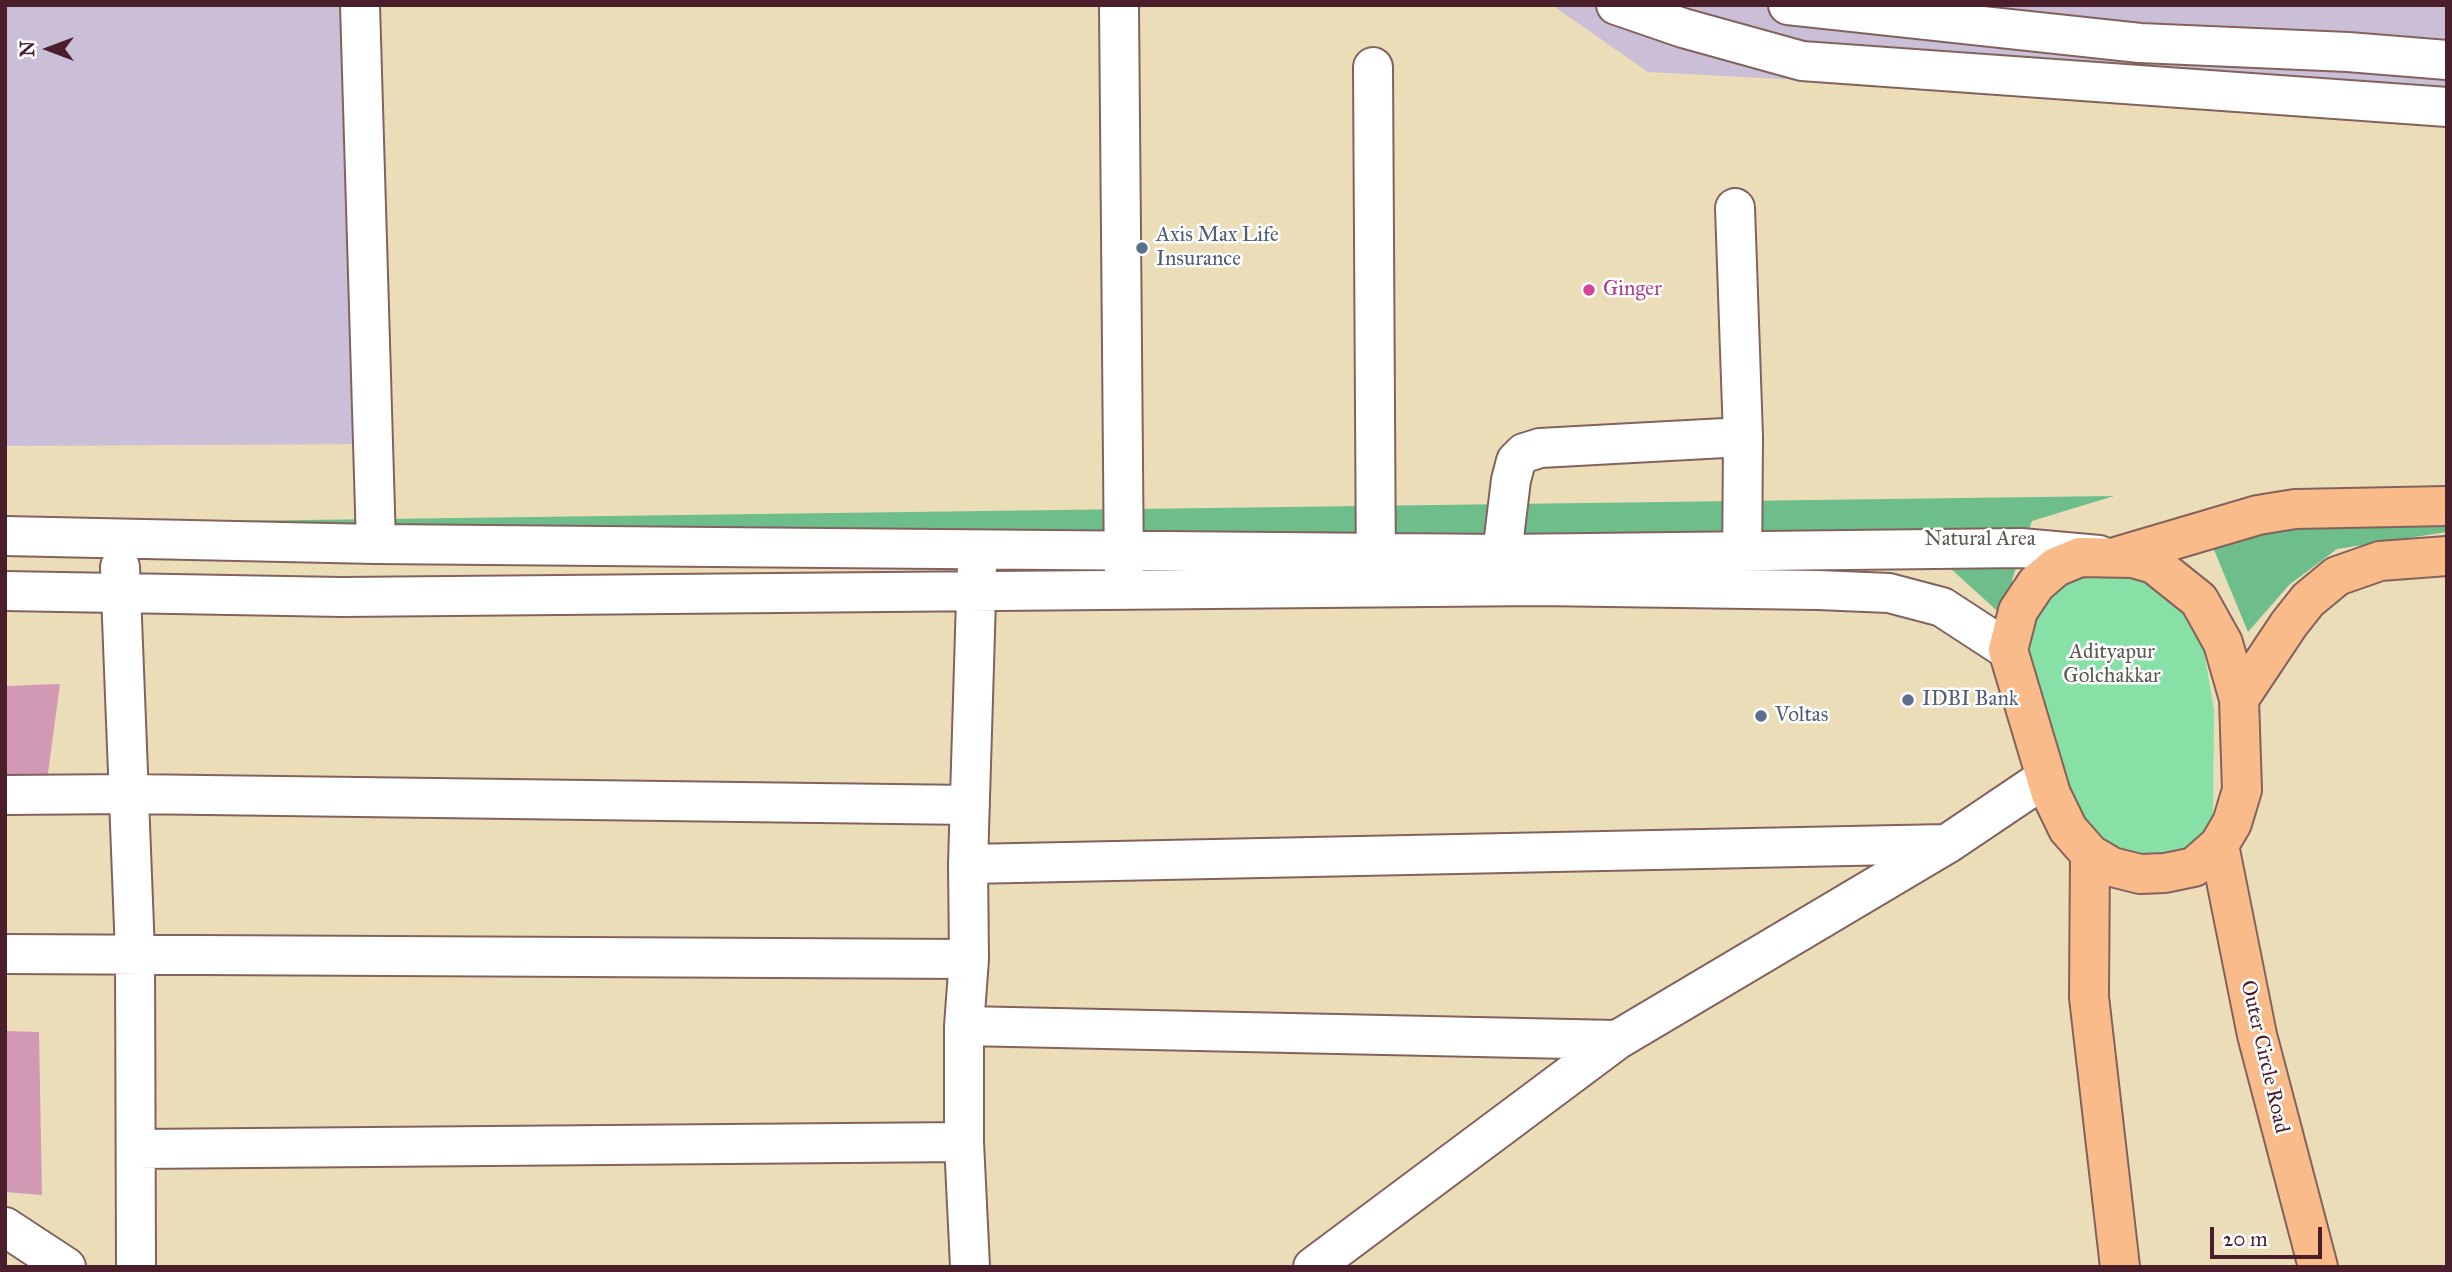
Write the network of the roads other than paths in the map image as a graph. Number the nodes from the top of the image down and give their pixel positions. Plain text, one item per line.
1 (360, 5) edge
2 (1119, 5) edge
3 (1616, 5) edge
4 (1794, 6) edge
5 (2447, 60) edge
6 (1802, 61) junction
7 (1373, 67) dead end
8 (2447, 107) edge
9 (1735, 208) dead end
10 (1743, 437) junction
11 (2447, 506) edge
12 (5, 536) edge
13 (119, 537) junction
14 (376, 544) junction
15 (976, 549) junction
16 (1124, 551) junction
17 (1502, 554) junction
18 (2111, 556) junction
19 (2447, 556) edge
20 (1375, 570) junction
21 (1742, 570) junction
22 (5, 591) edge
23 (121, 591) junction
24 (1124, 591) junction
25 (978, 593) junction
26 (2008, 650) junction
27 (2239, 699) junction
28 (2045, 778) junction
29 (129, 794) junction
30 (5, 795) edge
31 (970, 805) junction
32 (1947, 844) junction
33 (2219, 845) junction
34 (2091, 854) junction
35 (968, 864) junction
36 (135, 953) junction
37 (5, 954) edge
38 (969, 959) junction
39 (964, 1026) junction
40 (1617, 1040) junction
41 (964, 1142) junction
42 (136, 1149) junction
43 (5, 1227) edge
44 (2115, 1263) edge
45 (66, 1267) edge
46 (136, 1267) edge
47 (970, 1267) edge
48 (1313, 1267) edge
49 (2318, 1267) edge

1 - 14 street
2 - 16 street
3 - 6 street
4 - 5 street
4 - 6 street
6 - 8 street
7 - 20 street
9 - 10 street
10 - 17 street
10 - 21 street
11 - 18 main road
12 - 13 street
13 - 14 street
13 - 23 street
14 - 15 street
15 - 16 street
15 - 25 street
16 - 20 street
16 - 24 street
17 - 20 street
17 - 21 street
18 - 21 street
18 - 26 main road
18 - 27 main road
19 - 27 main road
20 - 21 street
20 - 24 street
21 - 26 street
22 - 23 street
23 - 25 street
23 - 29 street
24 - 25 street
25 - 31 street
26 - 28 main road
27 - 33 main road
28 - 32 street
28 - 34 main road
29 - 30 street
29 - 31 street
29 - 36 street
31 - 35 street
32 - 35 street
32 - 40 street
33 - 34 main road
33 - 49 main road, Outer Circle Road
34 - 44 main road
35 - 38 street
36 - 37 street
36 - 38 street
36 - 42 street
38 - 39 street
39 - 40 street
39 - 41 street
40 - 48 street
41 - 42 street
41 - 47 street
42 - 46 street
43 - 45 street

